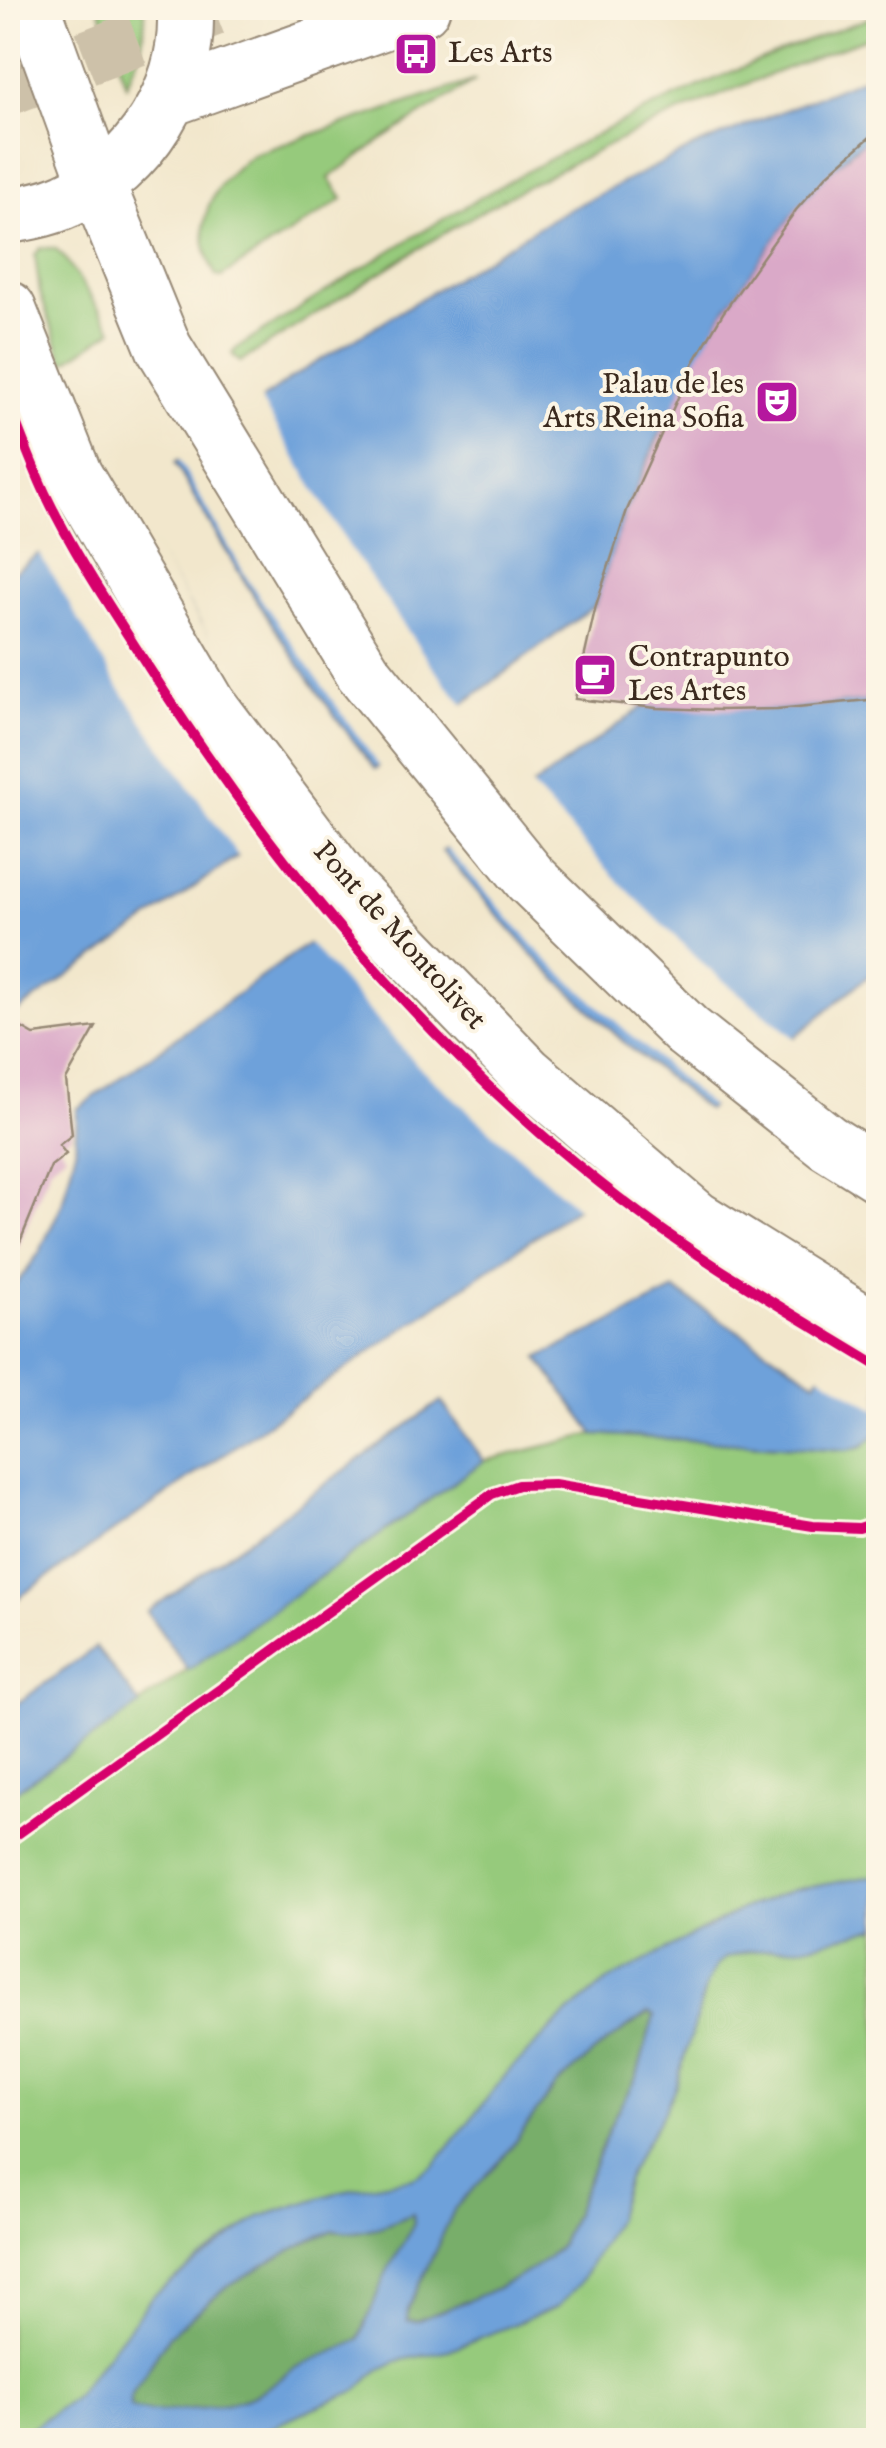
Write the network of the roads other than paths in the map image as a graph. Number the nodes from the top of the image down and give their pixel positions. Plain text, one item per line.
1 (33, 8) edge
2 (185, 8) edge
3 (422, 8) edge
4 (168, 99) junction
5 (97, 184) junction
6 (8, 216) edge
7 (8, 309) edge
8 (878, 1174) edge
9 (878, 1332) edge

1 - 5 main road
2 - 4 main road
3 - 4 main road
4 - 5 main road
5 - 6 main road
5 - 8 main road
7 - 9 main road, Pont de Montolivet

